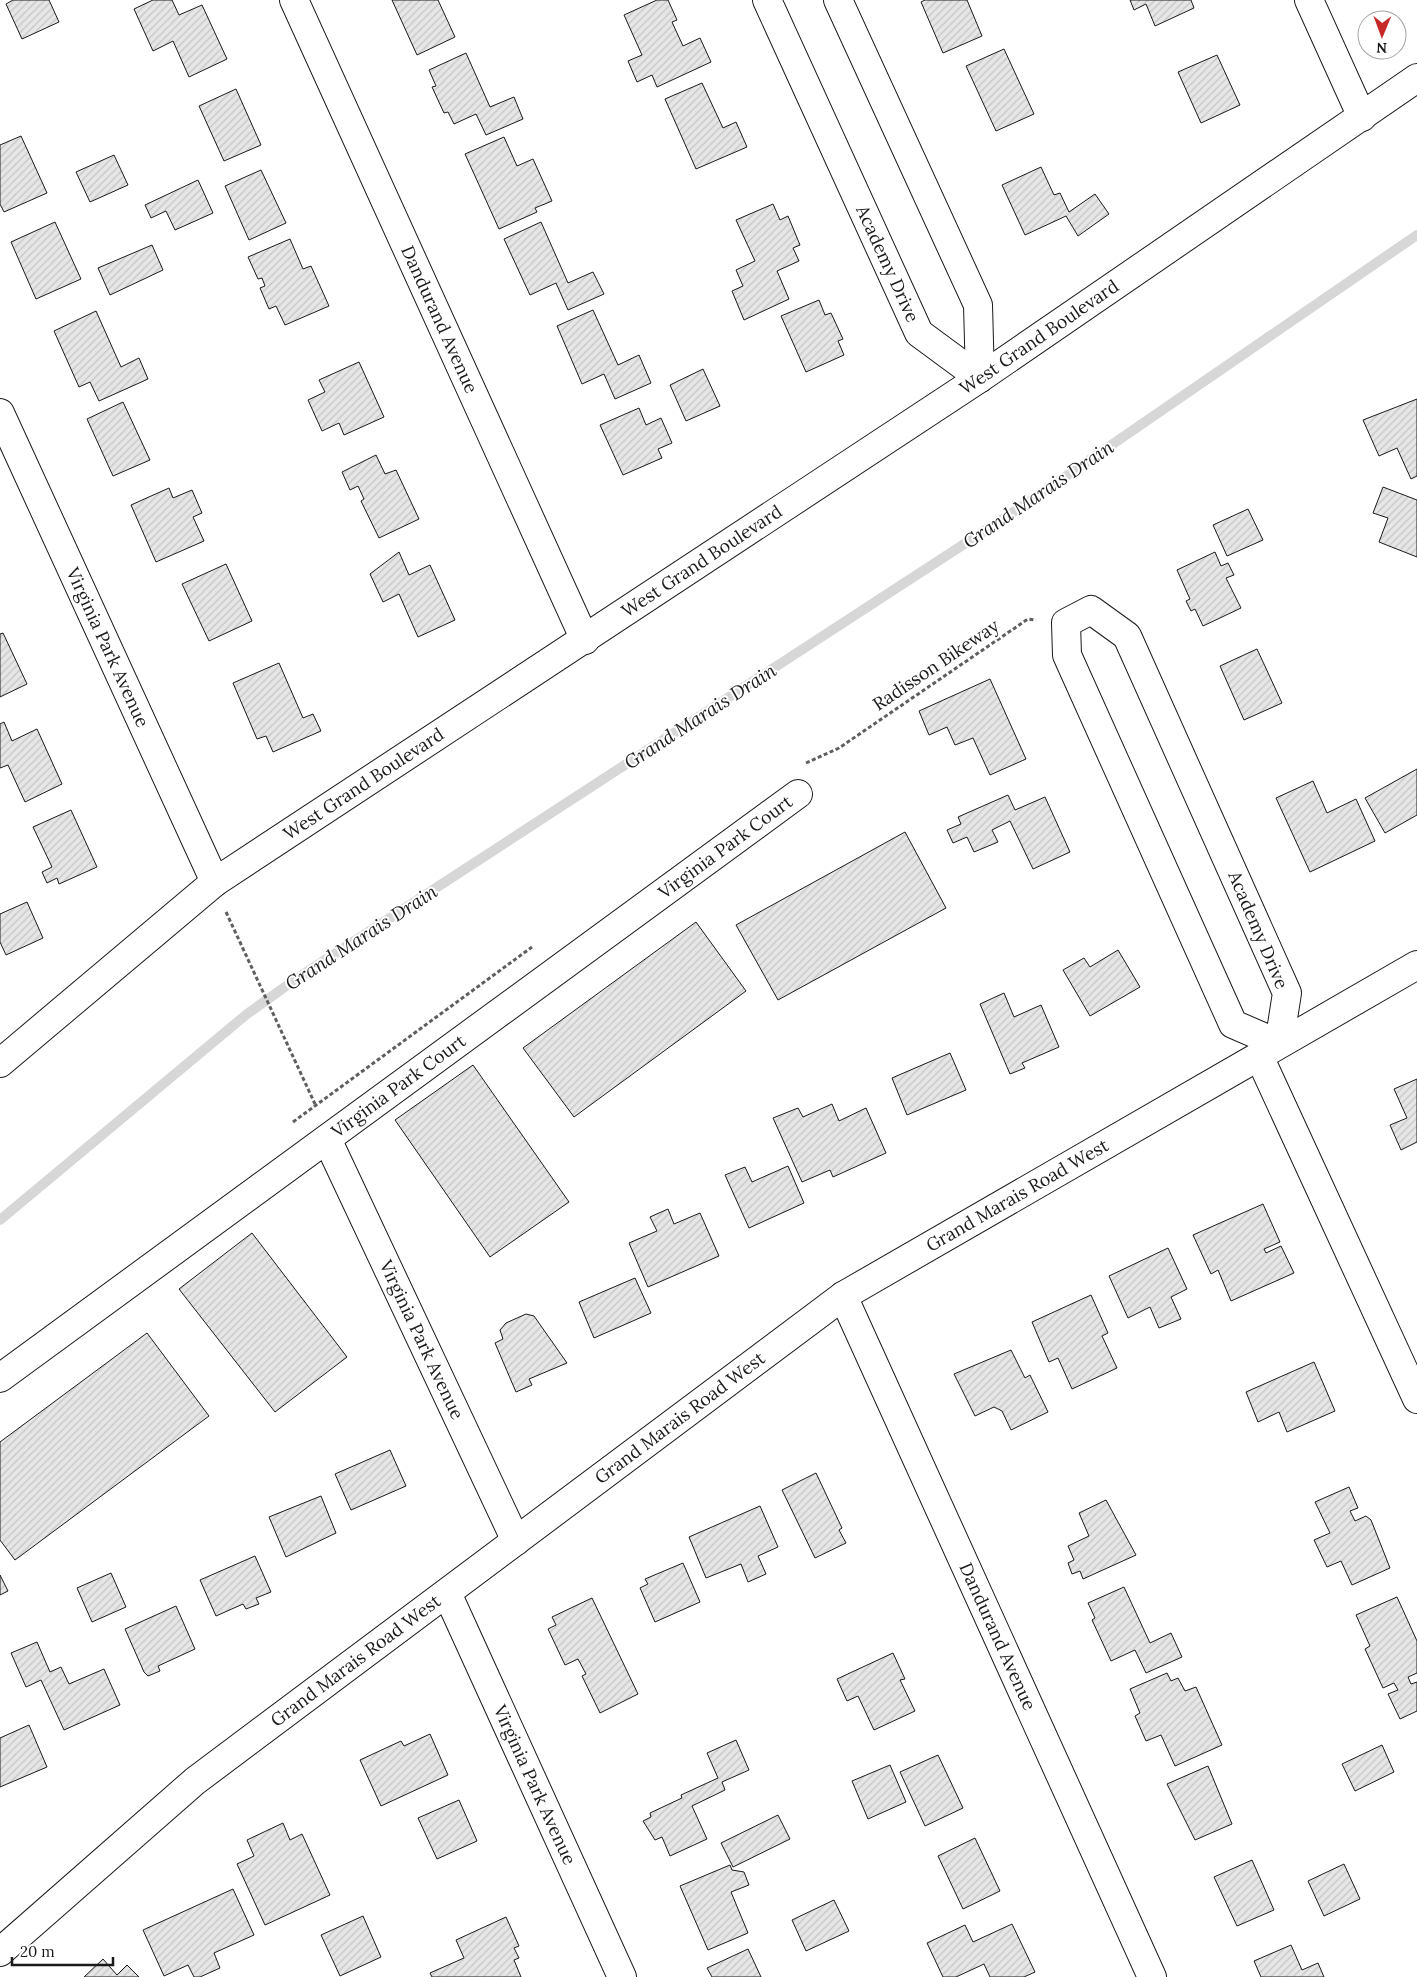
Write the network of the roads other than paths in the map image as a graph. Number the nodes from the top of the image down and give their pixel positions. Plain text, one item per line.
1 (294, 0) edge
2 (767, 0) edge
3 (838, 0) edge
4 (1308, 0) edge
5 (1417, 78) edge
6 (1362, 117) junction
7 (980, 378) junction
8 (0, 413) edge
9 (584, 640) junction
10 (798, 794) dead end
11 (215, 882) junction
12 (1417, 965) edge
13 (1269, 1050) junction
14 (0, 1062) edge
15 (327, 1139) junction
16 (843, 1296) junction
17 (0, 1378) edge
18 (1417, 1399) edge
19 (516, 1541) junction
20 (447, 1593) junction
21 (0, 1952) edge
22 (622, 1977) edge
23 (1152, 1977) edge

1 - 9 street, Dandurand Avenue
2 - 7 street, Academy Drive
3 - 7 street
4 - 6 street
5 - 6 street, West Grand Boulevard
6 - 7 street, West Grand Boulevard
7 - 9 street, West Grand Boulevard
8 - 11 street, Virginia Park Avenue
9 - 11 street, West Grand Boulevard
10 - 15 street, Virginia Park Court
11 - 14 street, West Grand Boulevard
12 - 13 street, Grand Marais Road West
13 - 13 street, Academy Drive
13 - 16 street, Grand Marais Road West
13 - 18 street
15 - 17 street, Virginia Park Court
15 - 19 street, Virginia Park Avenue
16 - 19 street, Grand Marais Road West
16 - 23 street, Dandurand Avenue
19 - 20 street, Grand Marais Road West
20 - 21 street, Grand Marais Road West
20 - 22 street, Virginia Park Avenue

